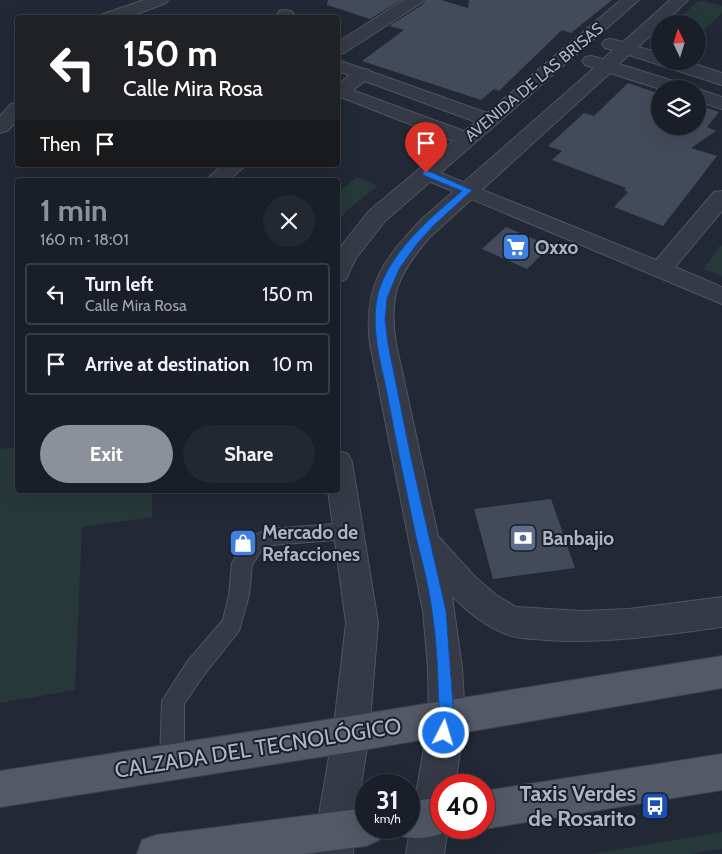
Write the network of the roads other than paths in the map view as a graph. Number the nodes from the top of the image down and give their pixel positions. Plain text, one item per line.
1 (160, 0) edge
2 (415, 0) edge
3 (631, 0) edge
4 (680, 0) edge
5 (118, 15) edge
6 (340, 34) edge
7 (588, 37) junction
8 (354, 38) junction
9 (340, 48) edge
10 (626, 48) junction
11 (568, 53) junction
12 (651, 56) edge
13 (340, 66) edge
14 (606, 66) junction
15 (694, 70) edge
16 (363, 74) junction
17 (722, 79) edge
18 (651, 80) edge
19 (340, 90) edge
20 (340, 92) edge
21 (706, 98) edge
22 (722, 103) edge
23 (15, 111) edge
24 (490, 120) junction
25 (0, 127) edge
26 (466, 139) junction
27 (233, 167) edge
28 (426, 173) junction
29 (219, 178) edge
30 (468, 190) junction
31 (722, 197) edge
32 (340, 269) edge
33 (660, 270) junction
34 (722, 296) edge
35 (340, 476) edge
36 (348, 531) junction
37 (424, 539) junction
38 (722, 612) edge
39 (722, 672) edge
40 (447, 718) junction
41 (352, 734) junction
42 (172, 762) junction
43 (722, 772) edge
44 (0, 789) edge
45 (495, 808) edge
46 (427, 818) edge
47 (345, 838) edge
48 (156, 854) edge
49 (425, 854) edge

1 - 5 street
2 - 8 street
3 - 7 street, AVENIDA DE LAS BRISAS
4 - 10 street, AVENIDA DE LAS BRISAS
6 - 8 street
7 - 10 street
7 - 11 street, AVENIDA DE LAS BRISAS
8 - 9 street
10 - 12 street
10 - 14 street, AVENIDA DE LAS BRISAS
11 - 14 street
11 - 24 street, AVENIDA DE LAS BRISAS
13 - 16 street
14 - 18 street
14 - 30 street, AVENIDA DE LAS BRISAS
15 - 17 street
16 - 19 street
16 - 24 street
20 - 26 street
21 - 22 street
23 - 25 street
24 - 26 street, AVENIDA DE LAS BRISAS
26 - 28 street, AVENIDA DE LAS BRISAS
27 - 29 street
28 - 30 street
28 - 32 street, AVENIDA DE LAS BRISAS
30 - 33 street
30 - 37 street, AVENIDA DE LAS BRISAS
31 - 33 street
33 - 34 street
35 - 36 street
36 - 41 street
36 - 42 lane
37 - 38 street
37 - 40 street, AVENIDA DE LAS BRISAS
39 - 40 main road, CALZADA DEL TECNOLÓGICO
40 - 41 main road, CALZADA DEL TECNOLÓGICO
40 - 46 street, AVENIDA DE LAS BRISAS
41 - 42 main road, CALZADA DEL TECNOLÓGICO
41 - 47 street
42 - 44 main road, CALZADA DEL TECNOLÓGICO
43 - 45 main road
46 - 49 street, AVENIDA DE LAS BRISAS
47 - 48 main road

